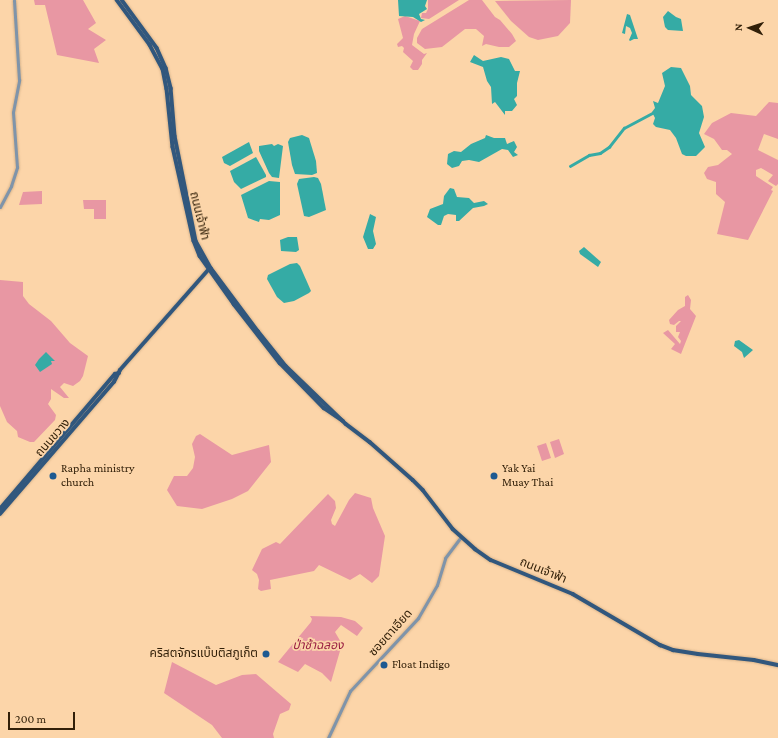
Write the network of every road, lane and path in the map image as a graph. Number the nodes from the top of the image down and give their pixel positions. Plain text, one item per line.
1 (14, 0) edge
2 (117, 0) edge
3 (122, 0) edge
4 (0, 208) edge
5 (210, 269) junction
6 (59, 443) junction
7 (0, 509) edge
8 (0, 514) edge
9 (460, 537) junction
10 (778, 665) edge
11 (328, 738) edge

1 - 4 street
2 - 5 main road, ถนนเจ้าฟ้า
3 - 5 main road, ถนนเจ้าฟ้า
5 - 6 main road, ถนนขวาง
5 - 9 main road, ถนนเจ้าฟ้า
6 - 7 main road, ถนนขวาง
6 - 8 main road, ถนนขวาง
9 - 10 main road, ถนนเจ้าฟ้า
9 - 11 street, ซอยตาเอียด

